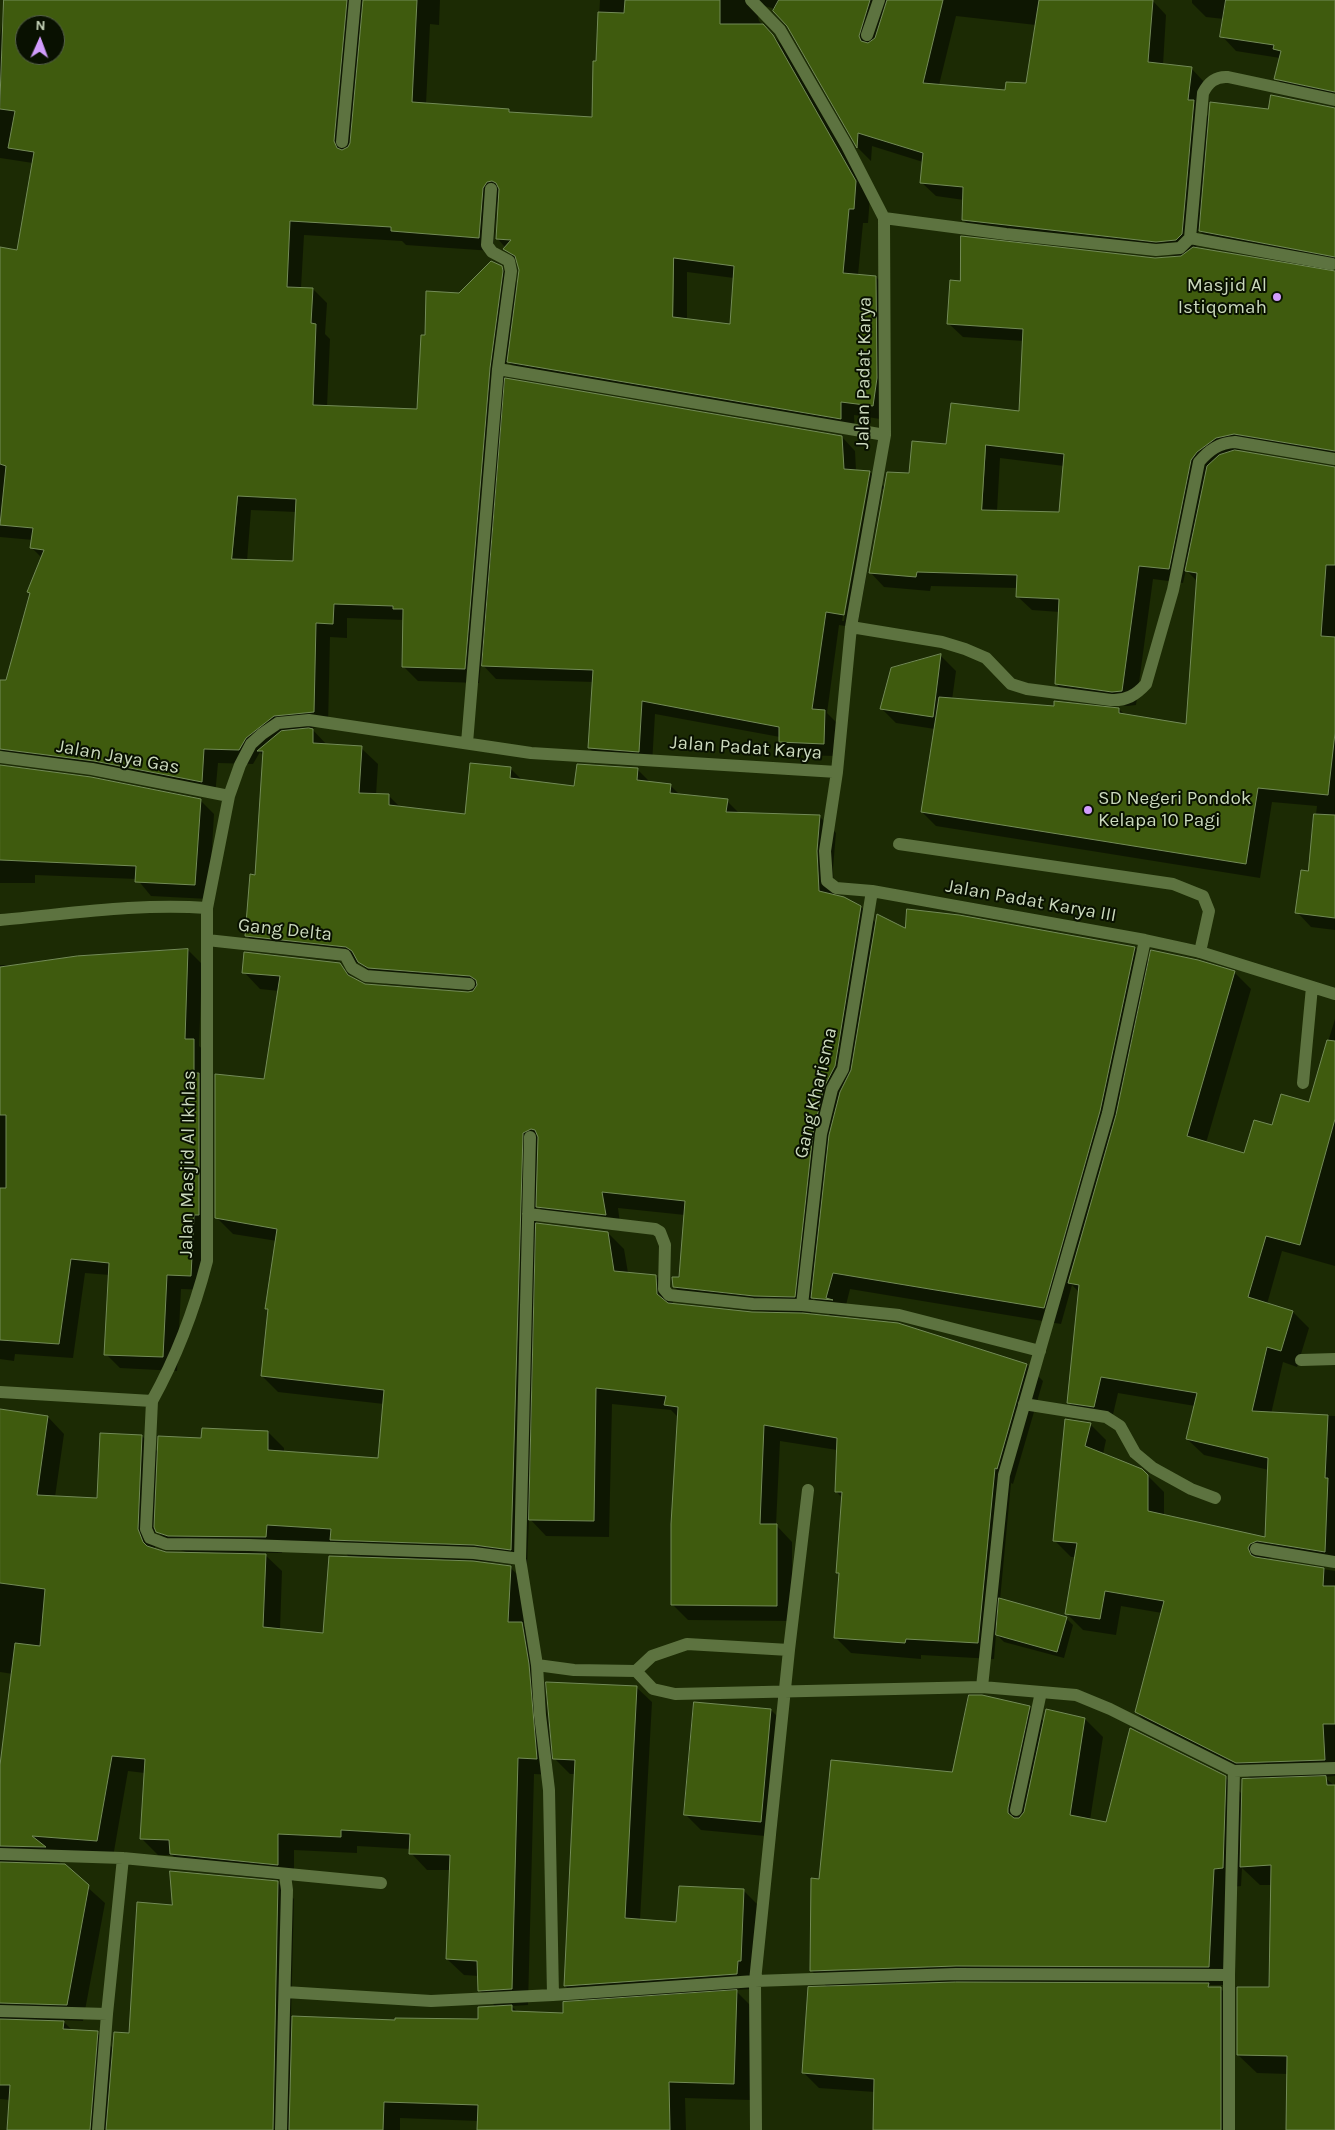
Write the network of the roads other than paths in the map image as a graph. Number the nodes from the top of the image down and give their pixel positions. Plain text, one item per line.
1 (355, 0) edge
2 (751, 0) edge
3 (879, 0) edge
4 (867, 35) dead end
5 (1335, 100) edge
6 (342, 142) dead end
7 (491, 189) dead end
8 (884, 218) junction
9 (1190, 238) junction
10 (1332, 264) dead end
11 (498, 369) junction
12 (885, 435) junction
13 (1335, 459) edge
14 (851, 627) junction
15 (467, 743) junction
16 (0, 757) edge
17 (837, 772) junction
18 (229, 796) junction
19 (899, 844) dead end
20 (872, 891) junction
21 (207, 908) junction
22 (0, 920) edge
23 (208, 940) junction
24 (1145, 940) junction
25 (1200, 952) junction
26 (469, 984) dead end
27 (1312, 987) junction
28 (1335, 994) edge
29 (1303, 1082) dead end
30 (530, 1137) dead end
31 (528, 1214) junction
32 (802, 1305) junction
33 (1040, 1351) junction
34 (1335, 1359) edge
35 (1301, 1360) dead end
36 (0, 1392) edge
37 (152, 1401) junction
38 (1024, 1404) junction
39 (808, 1490) dead end
40 (1215, 1498) dead end
41 (1256, 1549) dead end
42 (520, 1559) junction
43 (1335, 1562) edge
44 (789, 1650) junction
45 (537, 1666) junction
46 (636, 1671) junction
47 (982, 1687) junction
48 (786, 1691) junction
49 (1041, 1692) junction
50 (1335, 1768) edge
51 (1234, 1771) junction
52 (1016, 1810) dead end
53 (0, 1854) edge
54 (123, 1858) junction
55 (285, 1875) junction
56 (381, 1884) dead end
57 (1229, 1975) junction
58 (755, 1981) junction
59 (285, 1992) junction
60 (553, 1995) junction
61 (0, 2011) edge
62 (107, 2014) junction
63 (98, 2130) edge
64 (281, 2130) edge
65 (756, 2130) edge
66 (1229, 2130) edge

1 - 6 street
2 - 8 street, Jalan Padat Karya
3 - 4 street
5 - 9 street
7 - 11 street
8 - 9 street
8 - 12 street, Jalan Padat Karya
9 - 10 street
11 - 12 street
11 - 15 street
12 - 14 street, Jalan Padat Karya
13 - 14 street
14 - 17 street, Jalan Padat Karya
15 - 17 street, Jalan Padat Karya
15 - 18 street, Jalan Padat Karya
16 - 18 street, Jalan Jaya Gas
17 - 20 street, Jalan Padat Karya III
18 - 21 street, Jalan Masjid Al Ikhlas
19 - 25 street
20 - 24 street, Jalan Padat Karya III
20 - 32 street, Gang Kharisma
21 - 22 street
21 - 23 street, Jalan Masjid Al Ikhlas
23 - 26 street, Gang Delta
23 - 37 street, Jalan Masjid Al Ikhlas
24 - 25 street, Jalan Padat Karya III
24 - 33 street
25 - 27 street, Jalan Padat Karya III
27 - 28 street, Jalan Padat Karya III
27 - 29 street
30 - 31 street
31 - 32 street
31 - 42 street
32 - 33 street
33 - 38 street
34 - 35 street
36 - 37 street
37 - 42 street
38 - 40 street
38 - 47 street
39 - 44 street
41 - 43 street
42 - 45 street
44 - 46 street
44 - 48 street
45 - 46 street
45 - 60 street
46 - 48 street
47 - 48 street
47 - 49 street
48 - 58 street
49 - 51 street
49 - 52 street
50 - 51 street
51 - 57 street
53 - 54 street
54 - 55 street
54 - 62 street
55 - 56 street
55 - 59 street
57 - 58 street
57 - 66 street
58 - 60 street
58 - 65 street
59 - 60 street
59 - 64 street
61 - 62 street
62 - 63 street

